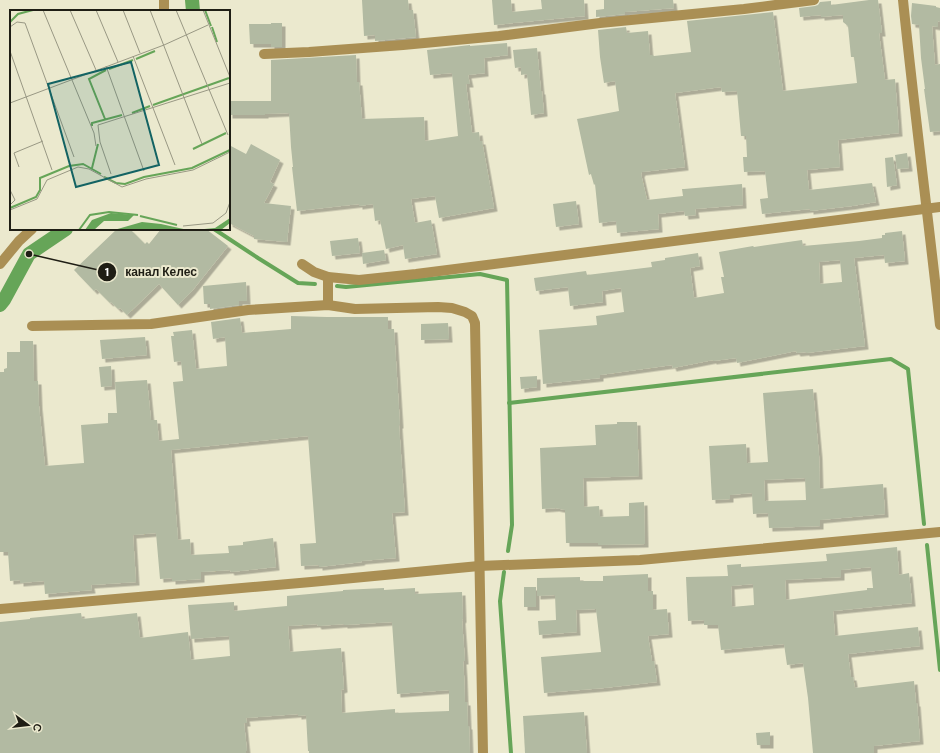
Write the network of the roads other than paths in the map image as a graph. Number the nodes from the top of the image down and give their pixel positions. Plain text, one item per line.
1 (814, 0) edge
2 (902, 0) edge
3 (264, 54) dead end
4 (940, 207) edge
5 (927, 208) junction
6 (31, 230) edge
7 (0, 264) edge
8 (302, 264) dead end
9 (328, 277) junction
10 (328, 306) junction
11 (940, 325) edge
12 (32, 326) dead end
13 (940, 532) edge
14 (479, 566) junction
15 (0, 608) edge
16 (483, 753) edge

1 - 3 street
2 - 5 street
4 - 5 street
5 - 9 street
5 - 11 street
6 - 7 street
8 - 9 street
9 - 10 street
10 - 12 street
10 - 14 street
13 - 14 street
14 - 15 street
14 - 16 street

